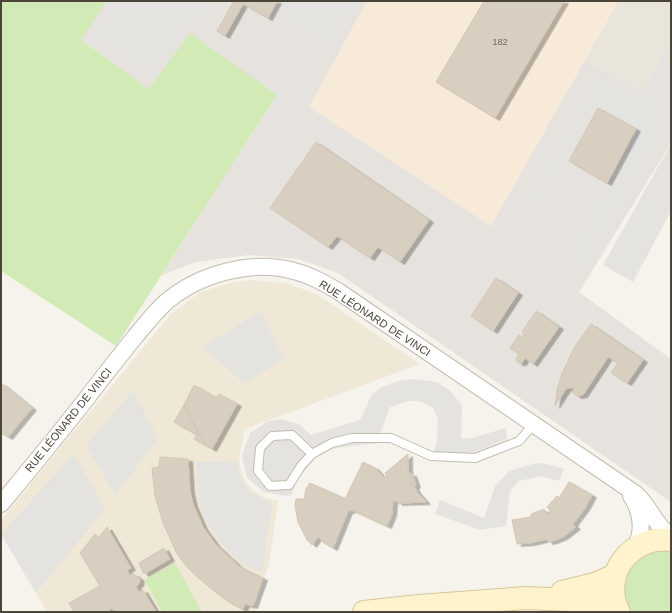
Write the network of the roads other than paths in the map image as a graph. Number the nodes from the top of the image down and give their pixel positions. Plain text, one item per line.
1 (534, 424) junction
2 (312, 454) junction
3 (622, 486) junction
4 (1, 504) edge
5 (671, 536) edge
6 (671, 540) edge
7 (635, 548) junction
8 (615, 575) junction
9 (526, 598) junction
10 (618, 611) edge
11 (364, 612) edge

1 - 2 lane
1 - 3 street, RUE LÉONARD DE VINCI
1 - 4 street, RUE LÉONARD DE VINCI
2 - 2 lane
3 - 5 street, RUE LÉONARD DE VINCI
3 - 7 street, RUE LÉONARD DE VINCI
6 - 7 street
7 - 8 street
8 - 9 street
8 - 10 street
9 - 10 street
9 - 11 street

